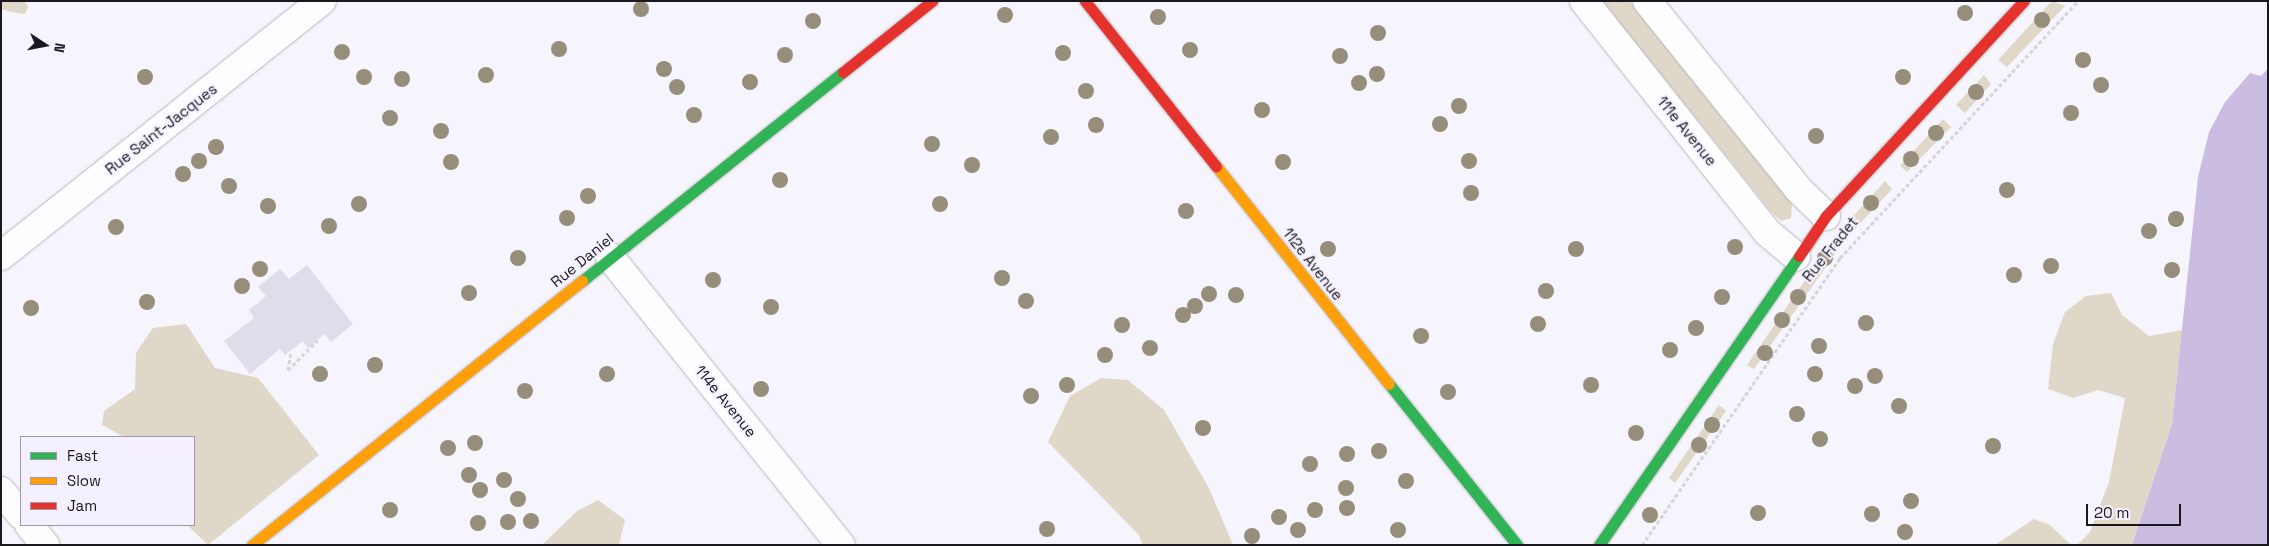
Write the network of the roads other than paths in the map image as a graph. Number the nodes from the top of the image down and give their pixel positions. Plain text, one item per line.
1 (322, 1) edge
2 (932, 1) edge
3 (1085, 1) edge
4 (1584, 1) edge
5 (1648, 1) edge
6 (2024, 1) edge
7 (1826, 216) junction
8 (1, 256) edge
9 (1796, 256) junction
10 (610, 257) junction
11 (1, 490) edge
12 (20, 514) edge
13 (30, 526) edge
14 (45, 545) edge
15 (252, 545) edge
16 (842, 545) edge
17 (1517, 545) edge
18 (1599, 545) edge

1 - 8 street, Rue Saint-Jacques
2 - 10 street, Rue Daniel
3 - 17 street, 112e Avenue
4 - 9 street, 111e Avenue
5 - 7 street
6 - 7 street, Rue Fradet
7 - 9 street, Rue Fradet
9 - 18 street, Rue Fradet
10 - 15 street, Rue Daniel
10 - 16 street, 114e Avenue
11 - 12 street
13 - 14 street

